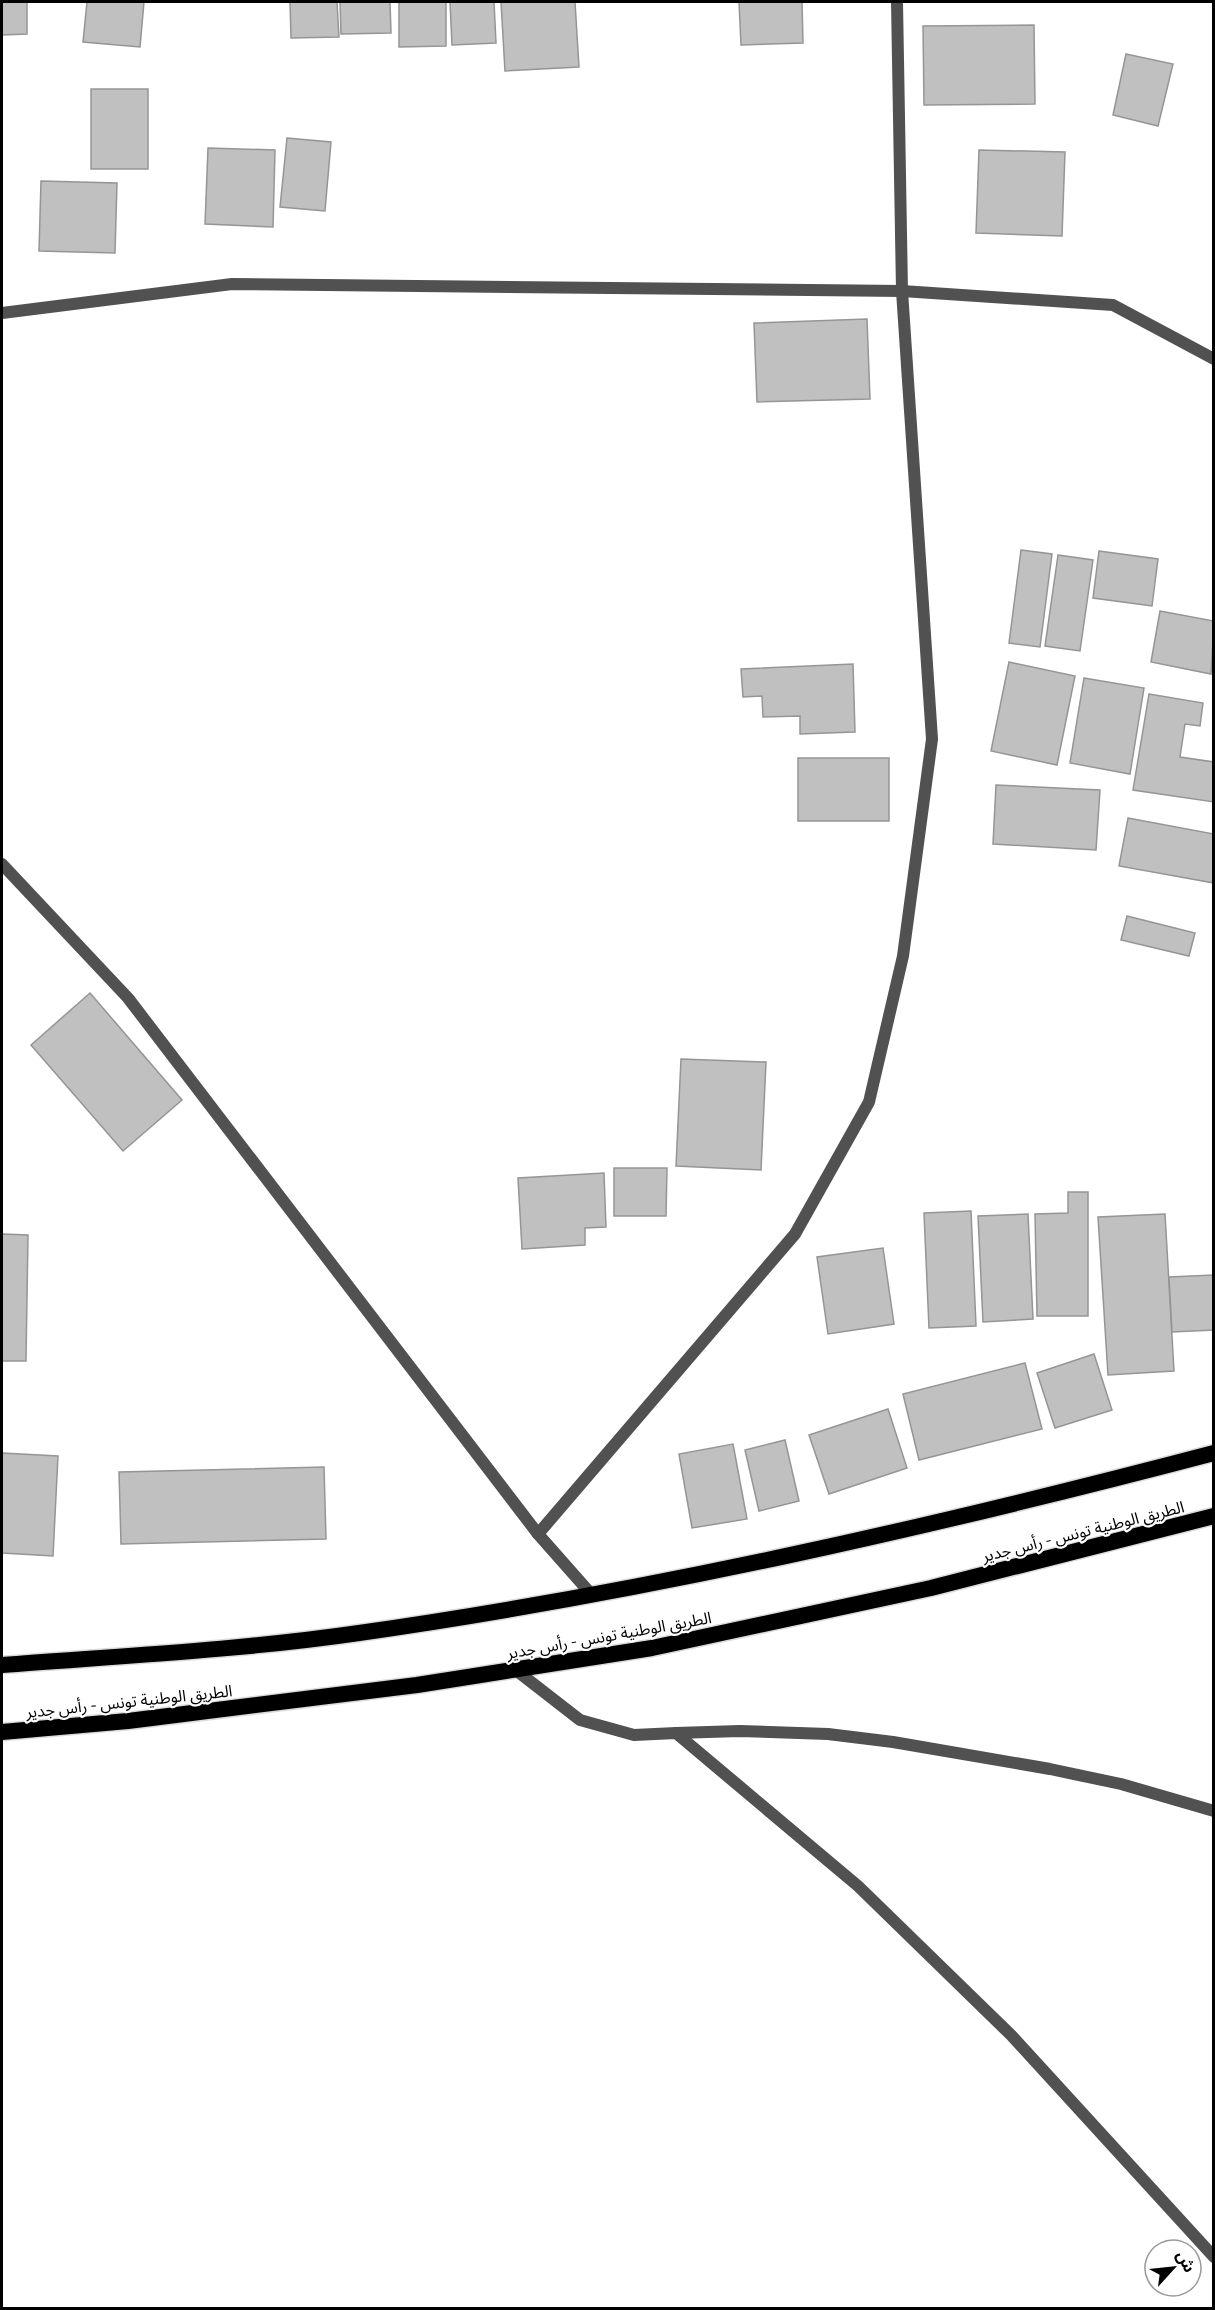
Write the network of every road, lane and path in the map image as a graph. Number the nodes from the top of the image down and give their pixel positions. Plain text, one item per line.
1 (897, 2) edge
2 (902, 291) junction
3 (2, 313) edge
4 (1214, 359) edge
5 (2, 864) edge
6 (1214, 1453) edge
7 (1214, 1516) edge
8 (538, 1534) junction
9 (591, 1594) junction
10 (2, 1665) edge
11 (517, 1671) junction
12 (2, 1732) edge
13 (676, 1733) junction
14 (1214, 1811) edge
15 (1214, 2257) edge

1 - 2 street
2 - 3 street
2 - 4 street
2 - 8 street
5 - 8 street
6 - 9 highway
7 - 11 highway, الطريق الوطنية تونس - رأس جدير
8 - 9 street
9 - 10 highway
11 - 12 highway, الطريق الوطنية تونس - رأس جدير
11 - 13 street
13 - 14 street
13 - 15 street

